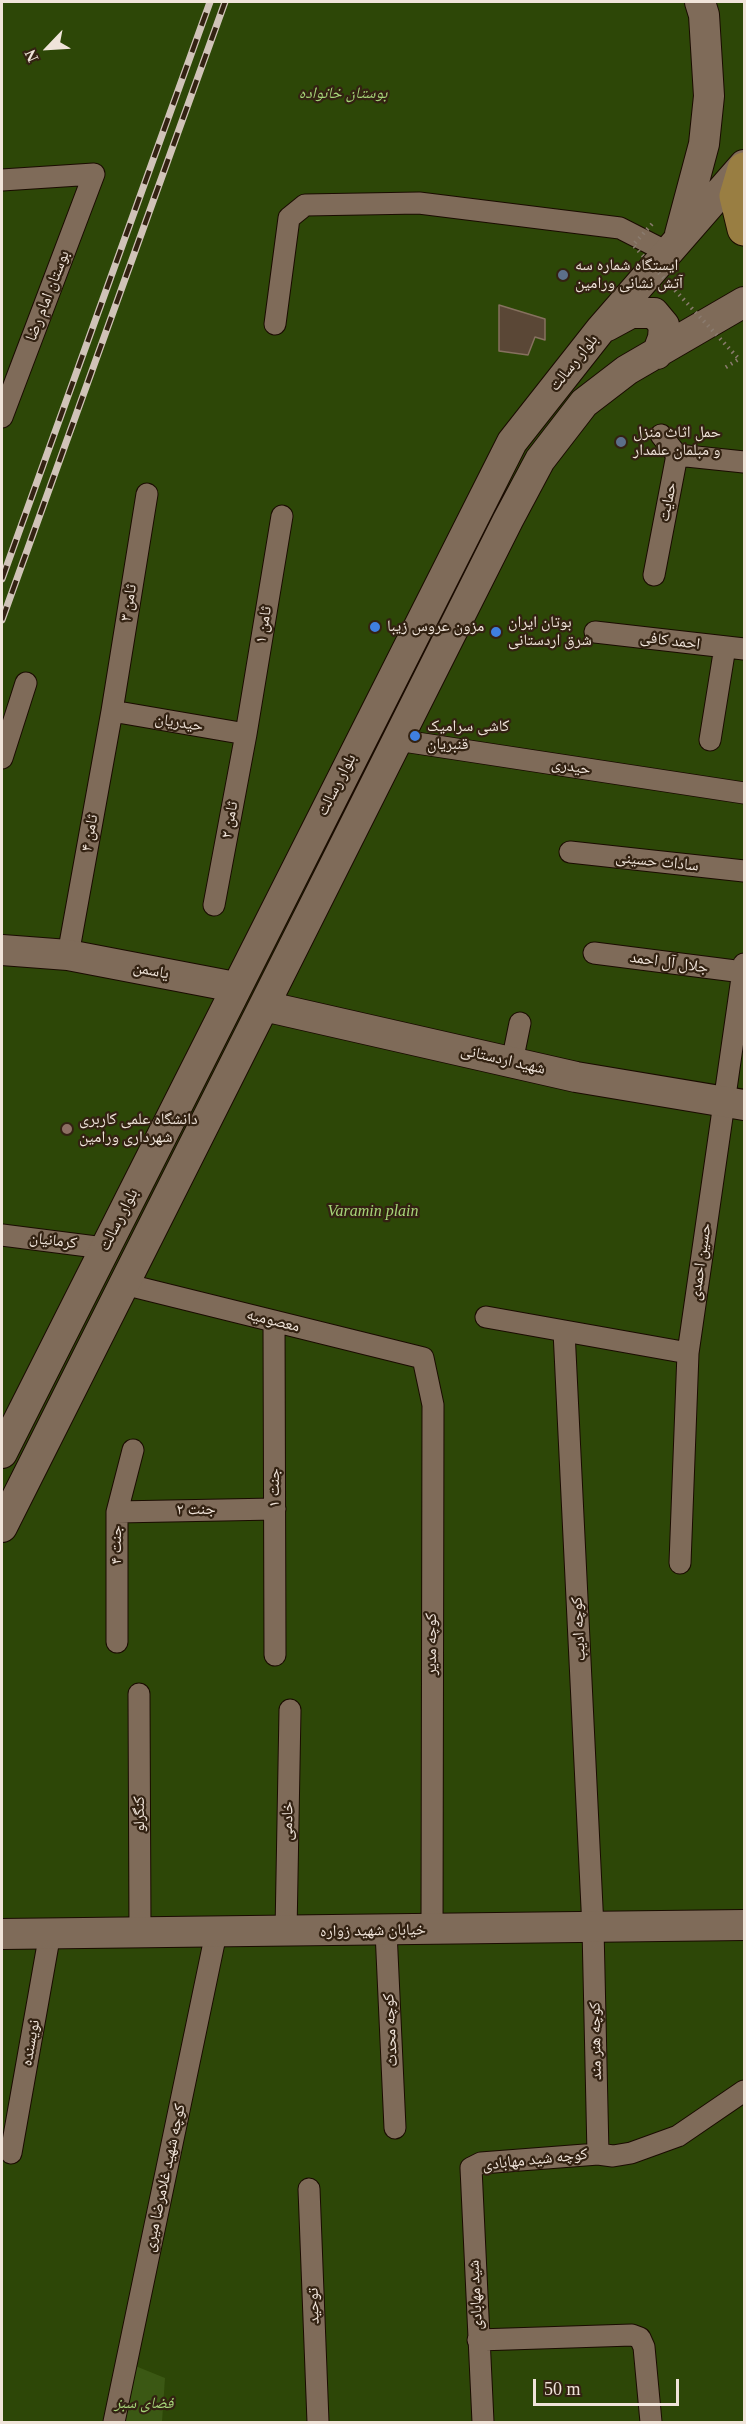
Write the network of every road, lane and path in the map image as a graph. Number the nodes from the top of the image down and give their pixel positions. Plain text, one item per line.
1 (700, 2) edge
2 (744, 167) edge
3 (2, 180) edge
4 (652, 224) dead end
5 (744, 229) edge
6 (673, 248) junction
7 (744, 302) edge
8 (275, 324) dead end
9 (601, 329) junction
10 (657, 354) junction
11 (723, 369) dead end
12 (2, 417) edge
13 (661, 435) dead end
14 (677, 454) junction
15 (744, 462) edge
16 (147, 494) dead end
17 (282, 516) dead end
18 (654, 574) dead end
19 (595, 632) dead end
20 (735, 648) edge
21 (26, 683) dead end
22 (112, 711) junction
23 (246, 734) junction
24 (397, 740) junction
25 (710, 740) dead end
26 (2, 758) edge
27 (744, 793) edge
28 (570, 852) dead end
29 (744, 871) edge
30 (214, 906) dead end
31 (2, 950) edge
32 (594, 953) dead end
33 (68, 955) junction
34 (744, 968) edge
35 (235, 987) junction
36 (264, 1006) junction
37 (520, 1023) dead end
38 (512, 1062) junction
39 (734, 1103) edge
40 (2, 1235) edge
41 (104, 1248) junction
42 (124, 1284) junction
43 (486, 1317) dead end
44 (274, 1321) junction
45 (564, 1331) junction
46 (688, 1353) junction
47 (423, 1358) joint
48 (133, 1450) dead end
49 (2, 1453) edge
50 (275, 1509) junction
51 (117, 1512) junction
52 (2, 1527) edge
53 (680, 1563) dead end
54 (117, 1642) dead end
55 (275, 1655) dead end
56 (139, 1694) dead end
57 (290, 1710) dead end
58 (744, 1925) edge
59 (593, 1928) junction
60 (432, 1930) junction
61 (386, 1931) junction
62 (216, 1932) junction
63 (286, 1932) junction
64 (50, 1933) junction
65 (140, 1933) junction
66 (2, 1935) edge
67 (744, 2091) edge
68 (395, 2128) dead end
69 (11, 2153) dead end
70 (598, 2154) junction
71 (471, 2168) joint
72 (309, 2189) dead end
73 (478, 2340) junction
74 (114, 2422) edge
75 (318, 2422) edge
76 (483, 2422) edge
77 (651, 2422) edge

1 - 6 main road
2 - 5 main road
2 - 6 main road, بلوار رسالت
3 - 12 street, بوستان امام رضا
4 - 11 path, bridge
6 - 8 street
6 - 9 main road, بلوار رسالت
7 - 10 main road, بلوار رسالت
9 - 10 main road
9 - 35 main road, بلوار رسالت
10 - 24 main road, بلوار رسالت
13 - 14 street
14 - 15 street
14 - 18 street, حمایت
16 - 22 street, ثامن ۳
17 - 23 street, ثامن ۱
19 - 20 street, احمد کافی
20 - 25 street
21 - 26 street
22 - 23 street, حیدریان
22 - 33 street, ثامن ۴
23 - 30 street, ثامن ۲
24 - 27 street, حیدری
24 - 36 main road, بلوار رسالت
28 - 29 street, سادات حسینی
31 - 33 main road, یاسمن
32 - 34 street, جلال آل احمد
33 - 35 main road, یاسمن
34 - 39 street, حسین احمدی
35 - 41 main road, بلوار رسالت
36 - 38 main road, شهید اردستانی
36 - 42 main road, بلوار رسالت
37 - 38 street
38 - 39 main road, شهید اردستانی
39 - 46 street, حسین احمدی
40 - 41 street, کرمانیان
41 - 49 main road, بلوار رسالت
42 - 44 street, معصومیه
42 - 52 main road, بلوار رسالت
43 - 45 street
44 - 47 street, معصومیه
44 - 50 street, جنت ۱
45 - 46 street
45 - 59 street, کوچه ادیب
46 - 53 street, حسین احمدی
47 - 60 street, کوچه مدیر
48 - 51 street, جنت ۴
50 - 51 street, جنت ۲
50 - 55 street, جنت ۱
51 - 54 street, جنت ۴
56 - 65 street, کنگرلو
57 - 63 street, خادمی
58 - 59 main road, خیابان شهید زواره
59 - 60 main road, خیابان شهید زواره
59 - 70 street, کوچه هنر مند
60 - 61 main road, خیابان شهید زواره
61 - 63 main road, خیابان شهید زواره
61 - 68 street, کوچه محدث
62 - 63 main road, خیابان شهید زواره
62 - 65 main road, خیابان شهید زواره
62 - 74 street, کوچه شهید غلامرضا میری
64 - 65 main road, خیابان شهید زواره
64 - 66 main road, خیابان شهید زواره
64 - 69 street, نویسنده
67 - 70 street, کوچه شید مهابادی
70 - 71 street, کوچه شید مهابادی
71 - 73 street, شید مهابادی
72 - 75 street, توحید
73 - 76 street, شید مهابادی
73 - 77 street

